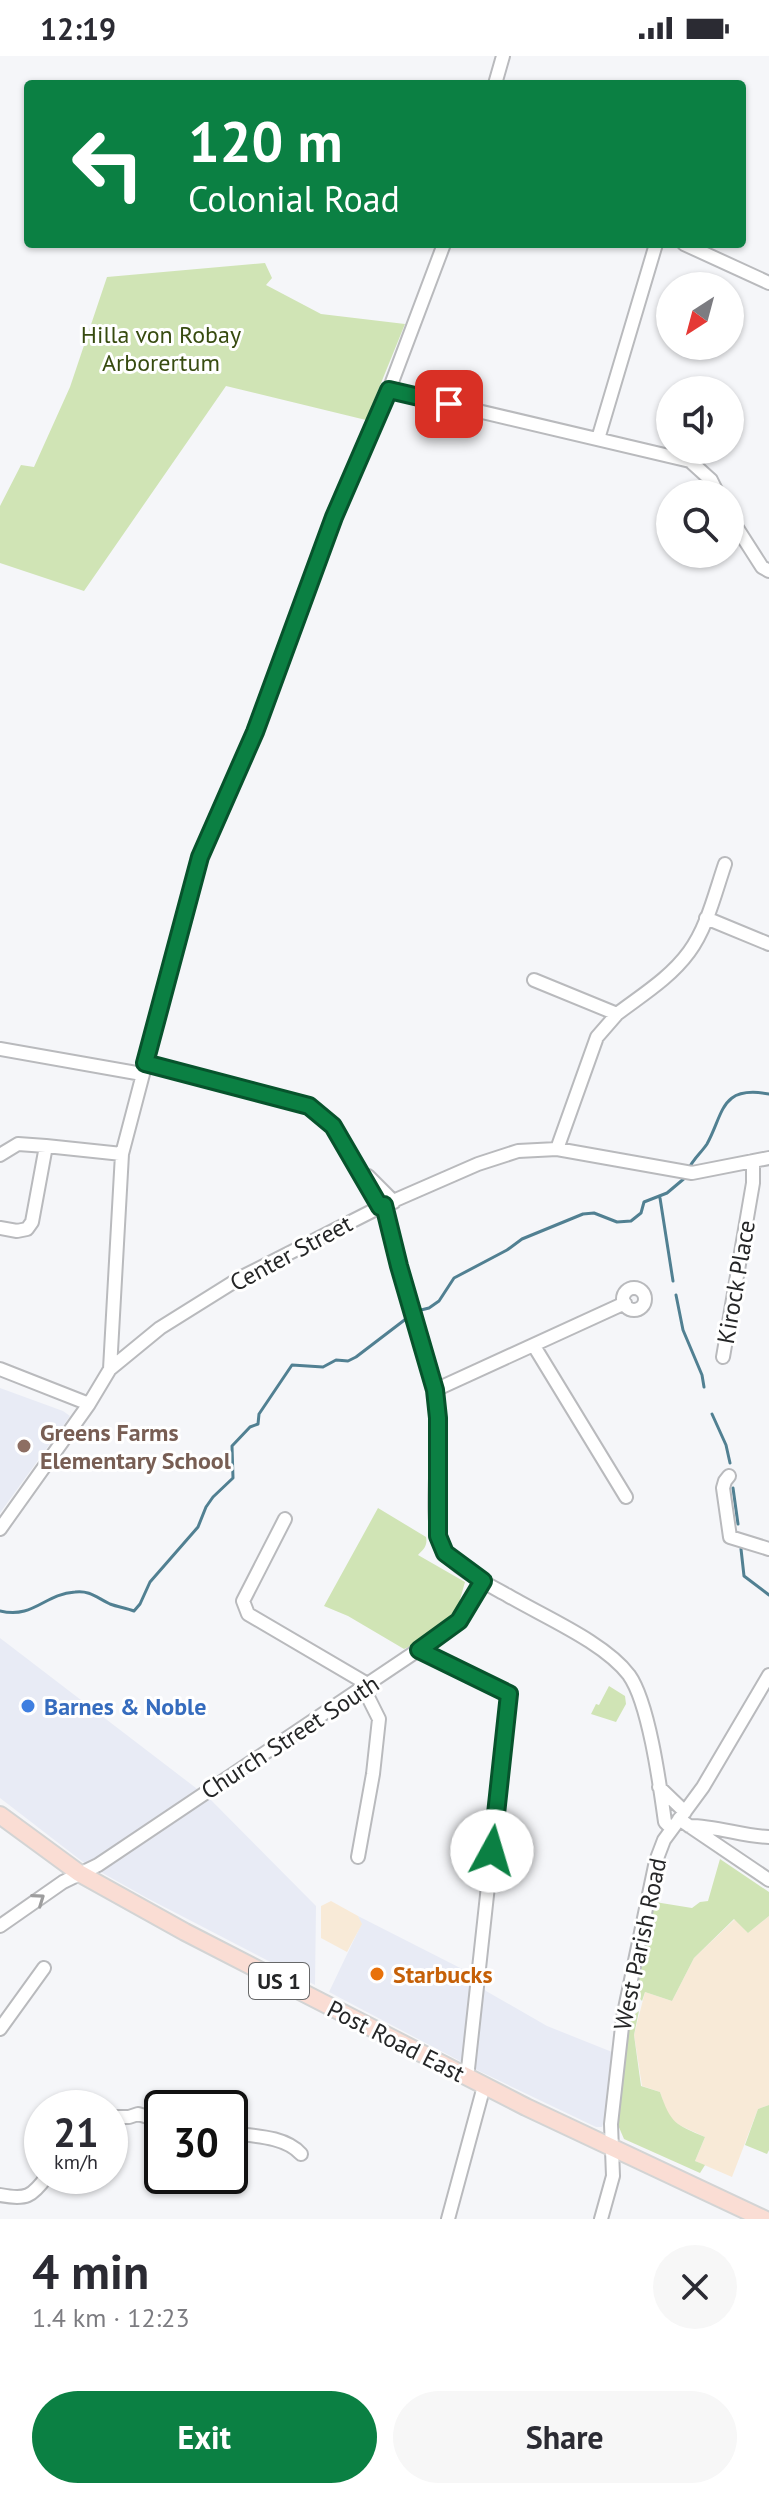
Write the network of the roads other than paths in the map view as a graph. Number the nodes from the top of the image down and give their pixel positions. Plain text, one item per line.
1 (503, 56) edge
2 (496, 80) edge
3 (442, 248) edge
4 (655, 248) edge
5 (693, 248) edge
6 (769, 283) edge
7 (389, 390) junction
8 (598, 439) junction
9 (711, 480) edge
10 (744, 539) edge
11 (769, 571) edge
12 (725, 864) dead end
13 (706, 918) junction
14 (769, 944) edge
15 (534, 980) dead end
16 (617, 1014) junction
17 (0, 1049) edge
18 (144, 1069) junction
19 (46, 1146) junction
20 (557, 1149) junction
21 (122, 1154) junction
22 (0, 1155) edge
23 (769, 1158) edge
24 (753, 1161) junction
25 (386, 1204) junction
26 (0, 1228) edge
27 (625, 1303) dead end
28 (534, 1346) junction
29 (723, 1357) dead end
30 (0, 1369) edge
31 (110, 1369) junction
32 (435, 1390) junction
33 (89, 1404) junction
34 (729, 1476) dead end
35 (626, 1497) dead end
36 (285, 1519) dead end
37 (0, 1529) edge
38 (769, 1549) edge
39 (483, 1581) junction
40 (419, 1650) junction
41 (769, 1675) edge
42 (369, 1685) junction
43 (659, 1787) junction
44 (0, 1815) edge
45 (681, 1821) junction
46 (769, 1837) edge
47 (358, 1857) dead end
48 (79, 1873) junction
49 (769, 1880) edge
50 (0, 1926) edge
51 (44, 1968) dead end
52 (0, 2029) edge
53 (467, 2078) junction
54 (484, 2086) junction
55 (248, 2136) edge
56 (612, 2149) junction
57 (301, 2154) dead end
58 (32, 2194) edge
59 (0, 2195) edge
60 (448, 2219) edge
61 (601, 2219) edge
62 (764, 2219) edge

1 - 2 street
3 - 7 street
4 - 8 street
5 - 6 street
7 - 8 street
7 - 18 street
8 - 9 street
10 - 11 street
12 - 13 street
13 - 14 street
13 - 16 street
15 - 16 street
16 - 20 street
17 - 18 street
18 - 21 street
18 - 25 street
19 - 21 street
19 - 22 street
19 - 26 street
20 - 24 street, Center Street
20 - 25 street, Center Street
21 - 31 street
23 - 24 street, Center Street
24 - 29 street, Kirock Place
25 - 31 street, Center Street
25 - 32 street
27 - 28 street
28 - 32 street
28 - 35 street
30 - 33 street
31 - 33 street
32 - 39 street
33 - 37 street
34 - 38 street
36 - 42 street
39 - 40 street, Church Street South
39 - 43 street
40 - 42 street, Church Street South
40 - 53 street
41 - 45 street, West Parish Road
42 - 47 street
42 - 48 street, Church Street South
43 - 45 street
43 - 45 street
44 - 48 main road, Post Road East / US 1
45 - 46 street
45 - 49 street
45 - 56 street, West Parish Road
50 -> 48 street, Church Street South
48 - 53 main road, Post Road East / US 1
51 - 52 street
53 - 54 main road, Post Road East / US 1
54 - 56 main road, Post Road East / US 1
54 - 60 street
55 - 57 street
56 - 61 street, West Parish Road
56 - 62 main road, Post Road East / US 1
58 - 59 street

